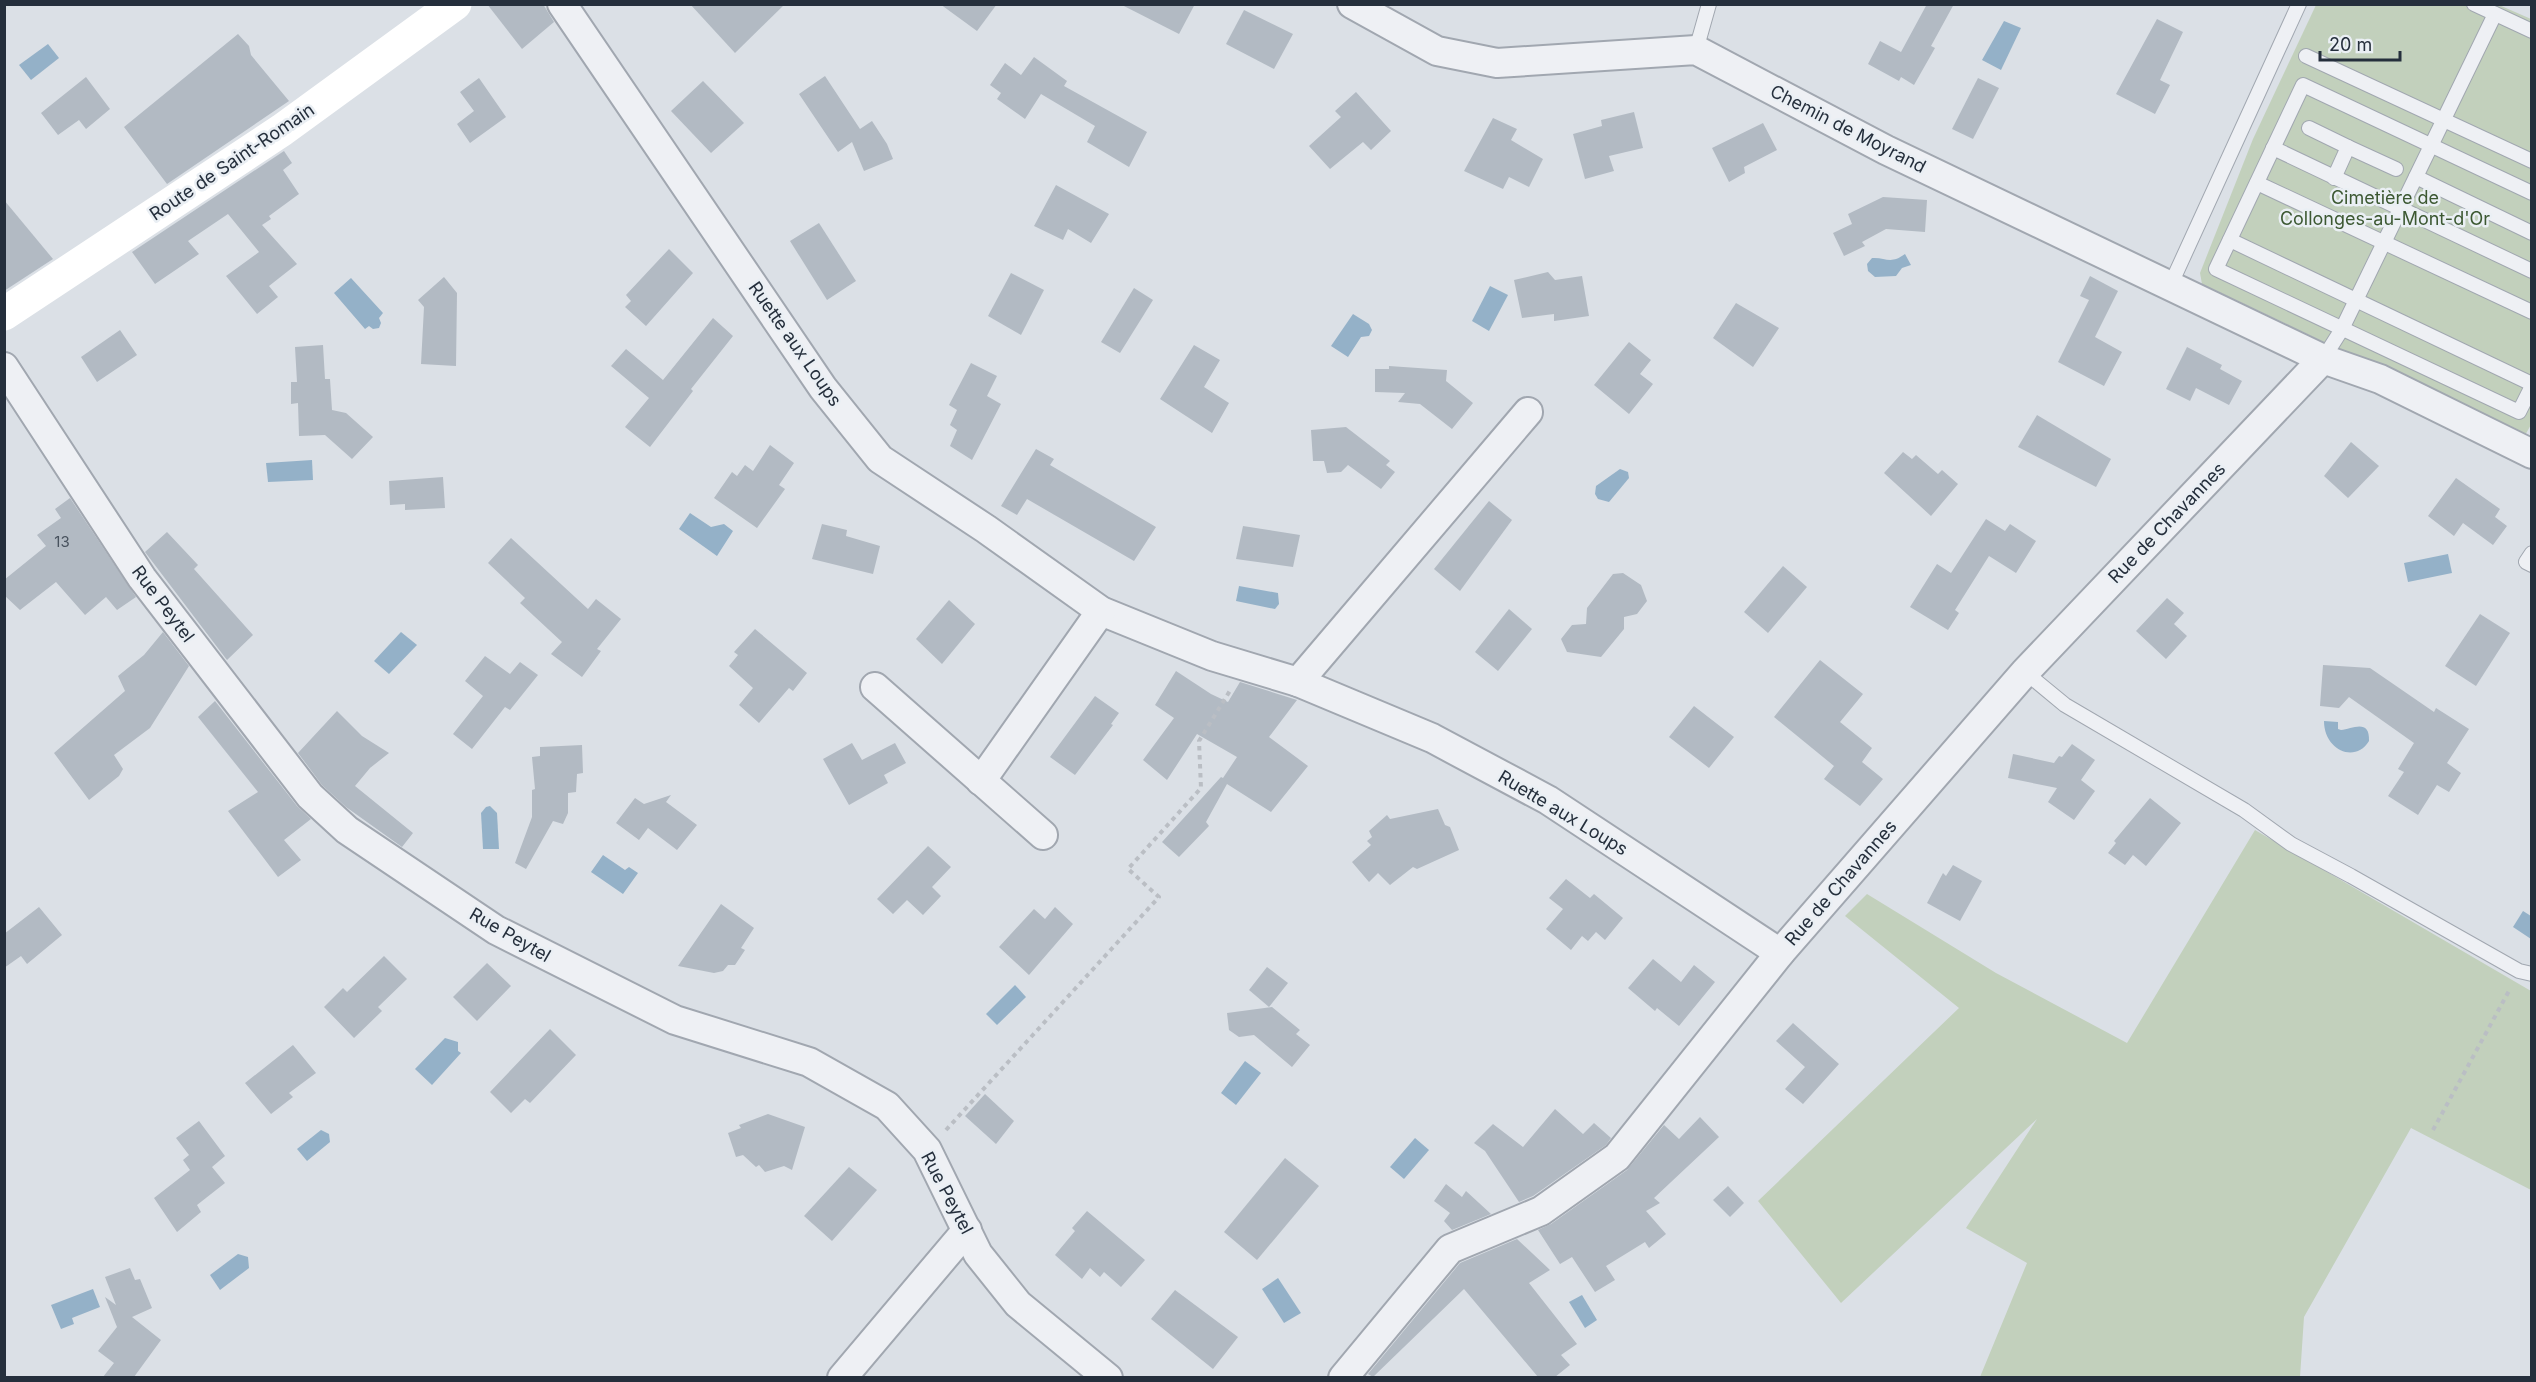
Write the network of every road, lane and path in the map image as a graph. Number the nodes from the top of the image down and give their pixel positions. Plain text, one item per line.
1 (455, 4) edge
2 (562, 4) edge
3 (1352, 4) edge
4 (1709, 4) edge
5 (2299, 4) edge
6 (2474, 4) edge
7 (2495, 14) junction
8 (2532, 31) edge
9 (1696, 50) junction
10 (2306, 56) dead end
11 (2444, 120) junction
12 (2309, 128) dead end
13 (2431, 145) junction
14 (2348, 147) junction
15 (2273, 148) junction
16 (2532, 161) edge
17 (2396, 169) dead end
18 (2416, 177) junction
19 (2334, 178) junction
20 (2257, 183) junction
21 (2532, 193) edge
22 (2399, 210) junction
23 (2532, 233) edge
24 (2230, 240) junction
25 (2384, 242) junction
26 (2532, 271) edge
27 (2170, 286) junction
28 (2355, 301) junction
29 (2532, 312) edge
30 (4, 314) edge
31 (2342, 329) junction
32 (2323, 359) junction
33 (4, 367) edge
34 (2532, 385) edge
35 (1528, 412) dead end
36 (2532, 454) edge
37 (2532, 553) edge
38 (2532, 565) edge
39 (1101, 610) junction
40 (1244, 666) junction
41 (2025, 672) junction
42 (1298, 682) junction
43 (875, 687) dead end
44 (981, 781) junction
45 (1043, 835) dead end
46 (1780, 953) junction
47 (2525, 973) edge
48 (2433, 1130) dead end
49 (927, 1150) junction
50 (967, 1230) junction
51 (842, 1377) edge
52 (1108, 1377) edge
53 (1343, 1377) edge

1 - 30 main road, Route de Saint-Romain
2 - 39 street, Ruette aux Loups
3 - 9 street
4 - 9 lane
5 - 27 lane
6 - 7 lane
7 - 8 lane
7 - 11 lane
9 - 27 street, Chemin de Moyrand
10 - 11 lane
11 - 13 lane
11 - 16 lane
12 - 14 lane
13 - 15 lane
13 - 18 lane
13 - 21 lane
14 - 17 lane
14 - 19 lane
15 - 19 lane
15 - 20 lane
18 - 22 lane
18 - 23 lane
19 - 22 lane
20 - 24 lane
20 - 25 lane
22 - 25 lane
22 - 26 lane
24 - 28 lane
24 - 31 lane
25 - 28 lane
25 - 29 lane
27 - 32 street, Chemin de Moyrand
28 - 31 lane
28 - 34 lane
31 - 32 lane
31 - 34 lane
32 - 36 street, Chemin de Moyrand
32 - 41 street, Rue de Chavannes
33 - 49 street, Rue Peytel
35 - 42 street
37 - 38 lane
39 - 40 street, Ruette aux Loups
39 - 44 street
40 - 42 street, Ruette aux Loups
40 - 49 path
41 - 46 street, Rue de Chavannes
41 - 47 lane
42 - 46 street, Ruette aux Loups
43 - 44 street
44 - 45 street
46 - 53 street, Rue de Chavannes
47 - 48 path
49 - 50 street, Rue Peytel
50 - 51 street
50 - 52 street, Rue Peytel

